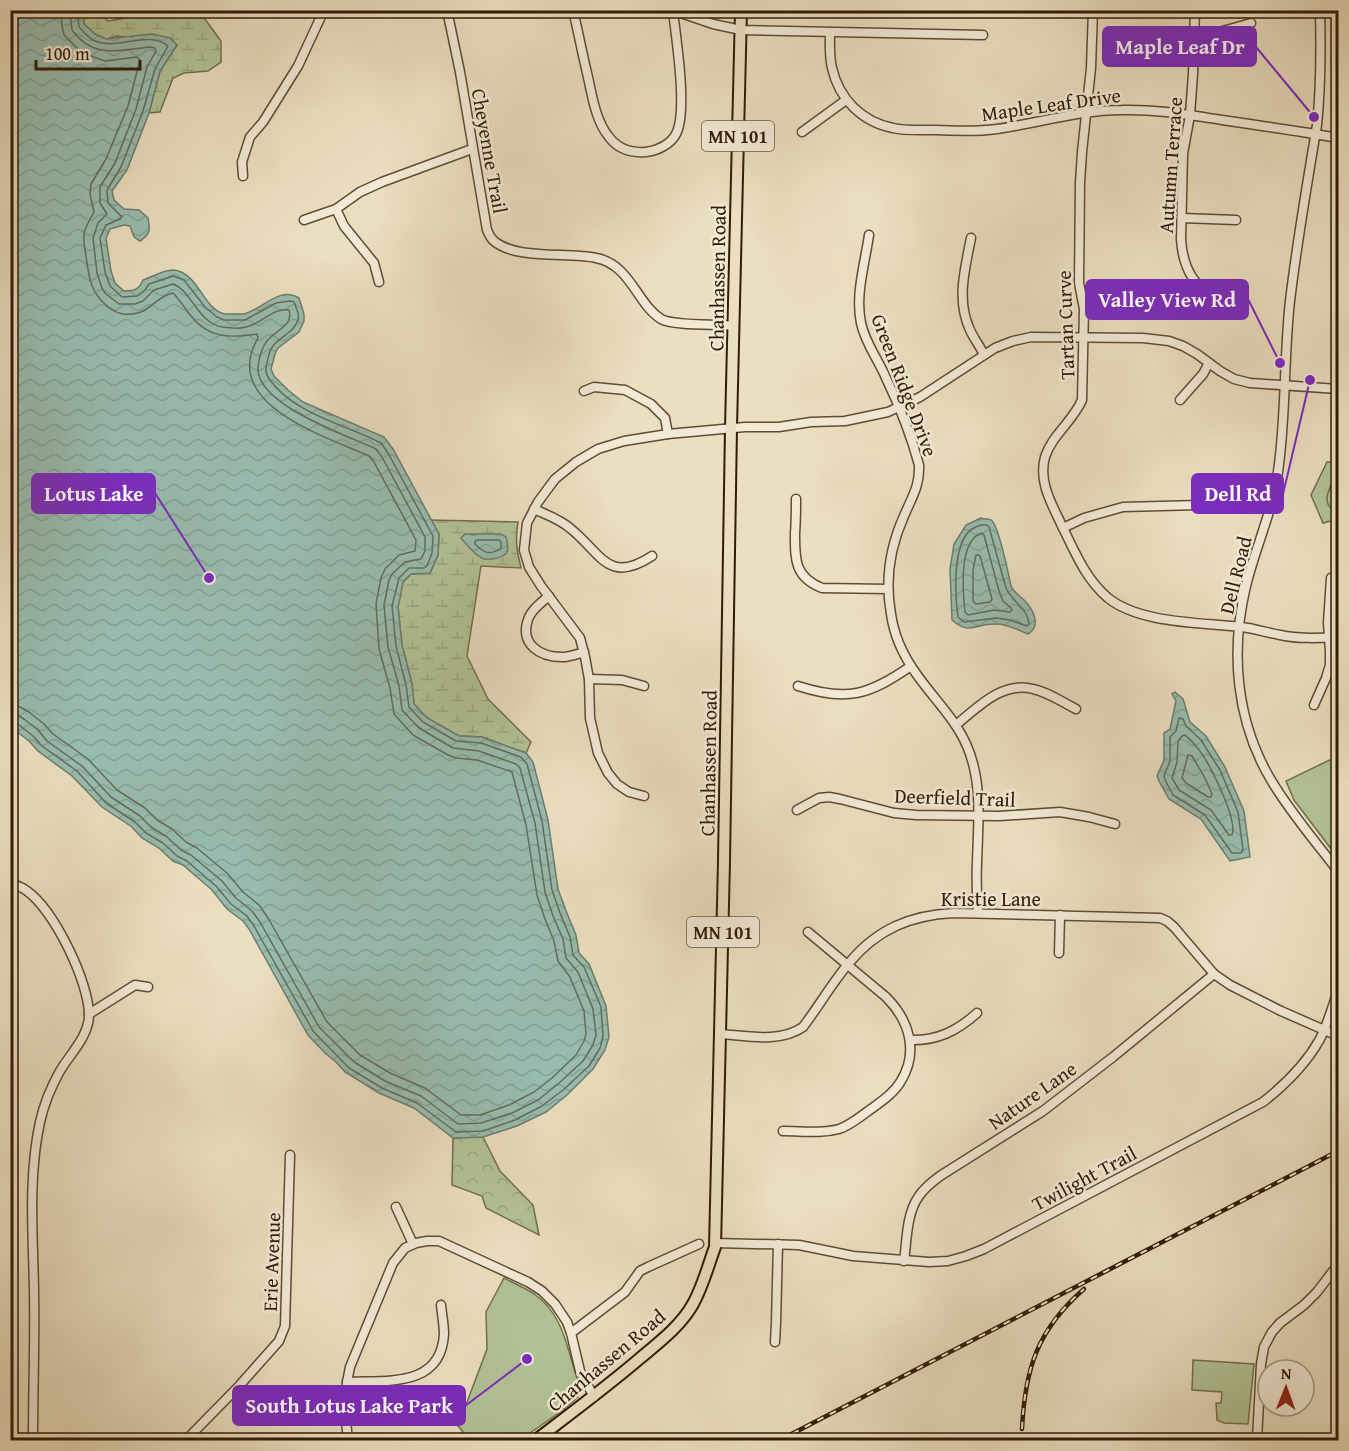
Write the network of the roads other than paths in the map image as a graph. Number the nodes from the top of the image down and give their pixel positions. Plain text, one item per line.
1 (324, 10) edge
2 (447, 10) edge
3 (573, 10) edge
4 (741, 10) edge
5 (1093, 10) edge
6 (1195, 10) edge
7 (1320, 10) edge
8 (672, 11) edge
9 (1251, 23) dead end
10 (741, 30) junction
11 (830, 32) junction
12 (983, 35) dead end
13 (1194, 35) junction
14 (846, 100) junction
15 (1087, 113) junction
16 (1190, 115) junction
17 (802, 132) dead end
18 (1315, 134) junction
19 (1338, 138) edge
20 (472, 149) junction
21 (243, 176) dead end
22 (336, 209) junction
23 (1182, 218) junction
24 (304, 220) dead end
25 (1236, 220) dead end
26 (869, 235) dead end
27 (971, 238) dead end
28 (379, 282) dead end
29 (1222, 306) dead end
30 (734, 326) junction
31 (1083, 337) junction
32 (984, 355) junction
33 (1209, 363) junction
34 (1284, 386) junction
35 (1338, 389) edge
36 (584, 391) dead end
37 (1180, 400) dead end
38 (898, 407) junction
39 (732, 428) junction
40 (668, 434) junction
41 (796, 499) dead end
42 (1199, 505) dead end
43 (534, 509) junction
44 (1063, 528) junction
45 (652, 556) dead end
46 (1331, 578) dead end
47 (888, 589) junction
48 (549, 596) junction
49 (1239, 628) junction
50 (1334, 637) edge
51 (584, 652) junction
52 (911, 666) junction
53 (589, 679) junction
54 (644, 686) dead end
55 (798, 686) dead end
56 (1314, 705) dead end
57 (1076, 709) dead end
58 (956, 725) junction
59 (644, 796) dead end
60 (796, 810) dead end
61 (978, 817) junction
62 (1115, 824) dead end
63 (1338, 871) edge
64 (10, 883) edge
65 (978, 914) junction
66 (1060, 915) junction
67 (808, 932) dead end
68 (1059, 953) dead end
69 (847, 964) junction
70 (1214, 974) junction
71 (148, 987) dead end
72 (1338, 990) edge
73 (977, 1013) dead end
74 (89, 1014) junction
75 (1323, 1030) junction
76 (720, 1034) junction
77 (1338, 1036) edge
78 (910, 1040) junction
79 (783, 1131) dead end
80 (290, 1155) dead end
81 (396, 1207) dead end
82 (715, 1243) junction
83 (414, 1244) junction
84 (699, 1244) dead end
85 (778, 1244) junction
86 (904, 1261) junction
87 (1338, 1267) edge
88 (441, 1305) dead end
89 (571, 1333) junction
90 (775, 1342) dead end
91 (347, 1382) junction
92 (594, 1397) junction
93 (33, 1440) edge
94 (186, 1440) edge
95 (348, 1440) edge
96 (536, 1440) edge
97 (1257, 1440) edge

1 - 21 street
2 - 20 street, Cheyenne Trail
3 - 8 street
4 - 10 main road, Chanhassen Road / MN 101
5 - 15 street, Tartan Curve
6 - 13 street, Autumn Terrace
7 - 18 street, Dell Road
8 - 10 street
9 - 13 street
10 - 11 street
10 - 30 main road, Chanhassen Road / MN 101
11 - 12 street
11 - 14 street, Maple Leaf Drive
13 - 16 street, Autumn Terrace
14 - 15 street, Maple Leaf Drive
14 - 17 street
15 - 16 street, Maple Leaf Drive
15 - 31 street, Tartan Curve
16 - 18 street, Maple Leaf Drive
16 - 23 street, Autumn Terrace
18 - 19 street, Maple Leaf Drive
18 - 34 street, Dell Road
20 - 22 street
20 - 30 street, Cheyenne Trail
22 - 24 street
22 - 28 street
23 - 25 street
23 - 29 street, Autumn Terrace
26 - 38 street, Green Ridge Drive
27 - 32 street
30 - 39 main road, Chanhassen Road / MN 101
31 - 32 street
31 - 33 street
31 - 44 street, Tartan Curve
32 - 38 street
33 - 34 street
33 - 37 street
34 - 35 street
34 - 49 street, Dell Road
36 - 40 street
38 - 39 street
38 - 47 street, Green Ridge Drive
39 - 40 street
39 - 76 main road, Chanhassen Road / MN 101
40 - 43 street
41 - 47 street
42 - 44 street
43 - 45 street
43 - 48 street
44 - 49 street, Tartan Curve
46 - 50 street
47 - 52 street, Green Ridge Drive
48 - 51 street
48 - 51 street
49 - 50 street, Tartan Curve
49 - 63 street, Dell Road
50 - 56 street
51 - 53 street
52 - 55 street
52 - 58 street, Green Ridge Drive
53 - 54 street
53 - 59 street
57 - 58 street
58 - 61 street, Green Ridge Drive
60 - 61 street, Deerfield Trail
61 - 62 street, Deerfield Trail
61 - 65 street, Green Ridge Drive
64 - 74 street
65 - 66 street, Kristie Lane
65 - 69 street, Kristie Lane
66 - 68 street, Kristie Lane
66 - 70 street, Kristie Lane
67 - 69 street
69 - 76 street, Kristie Lane
69 - 78 street
70 - 75 street, Kristie Lane
70 - 86 street, Nature Lane
71 - 74 street
72 - 75 street, Twilight Trail
73 - 78 street
74 - 93 street
75 - 77 street, Kristie Lane
75 - 86 street, Twilight Trail
76 - 82 main road, Chanhassen Road / MN 101
78 - 79 street
80 - 94 street, Erie Avenue
81 - 83 street
82 - 85 street, Twilight Trail
82 - 92 main road, Chanhassen Road / MN 101
83 - 89 street
83 - 91 street
84 - 89 street
85 - 86 street, Twilight Trail
85 - 90 street
87 - 97 street
88 - 91 street
89 - 92 street
91 - 95 street
92 - 96 main road, Chanhassen Road / MN 101

